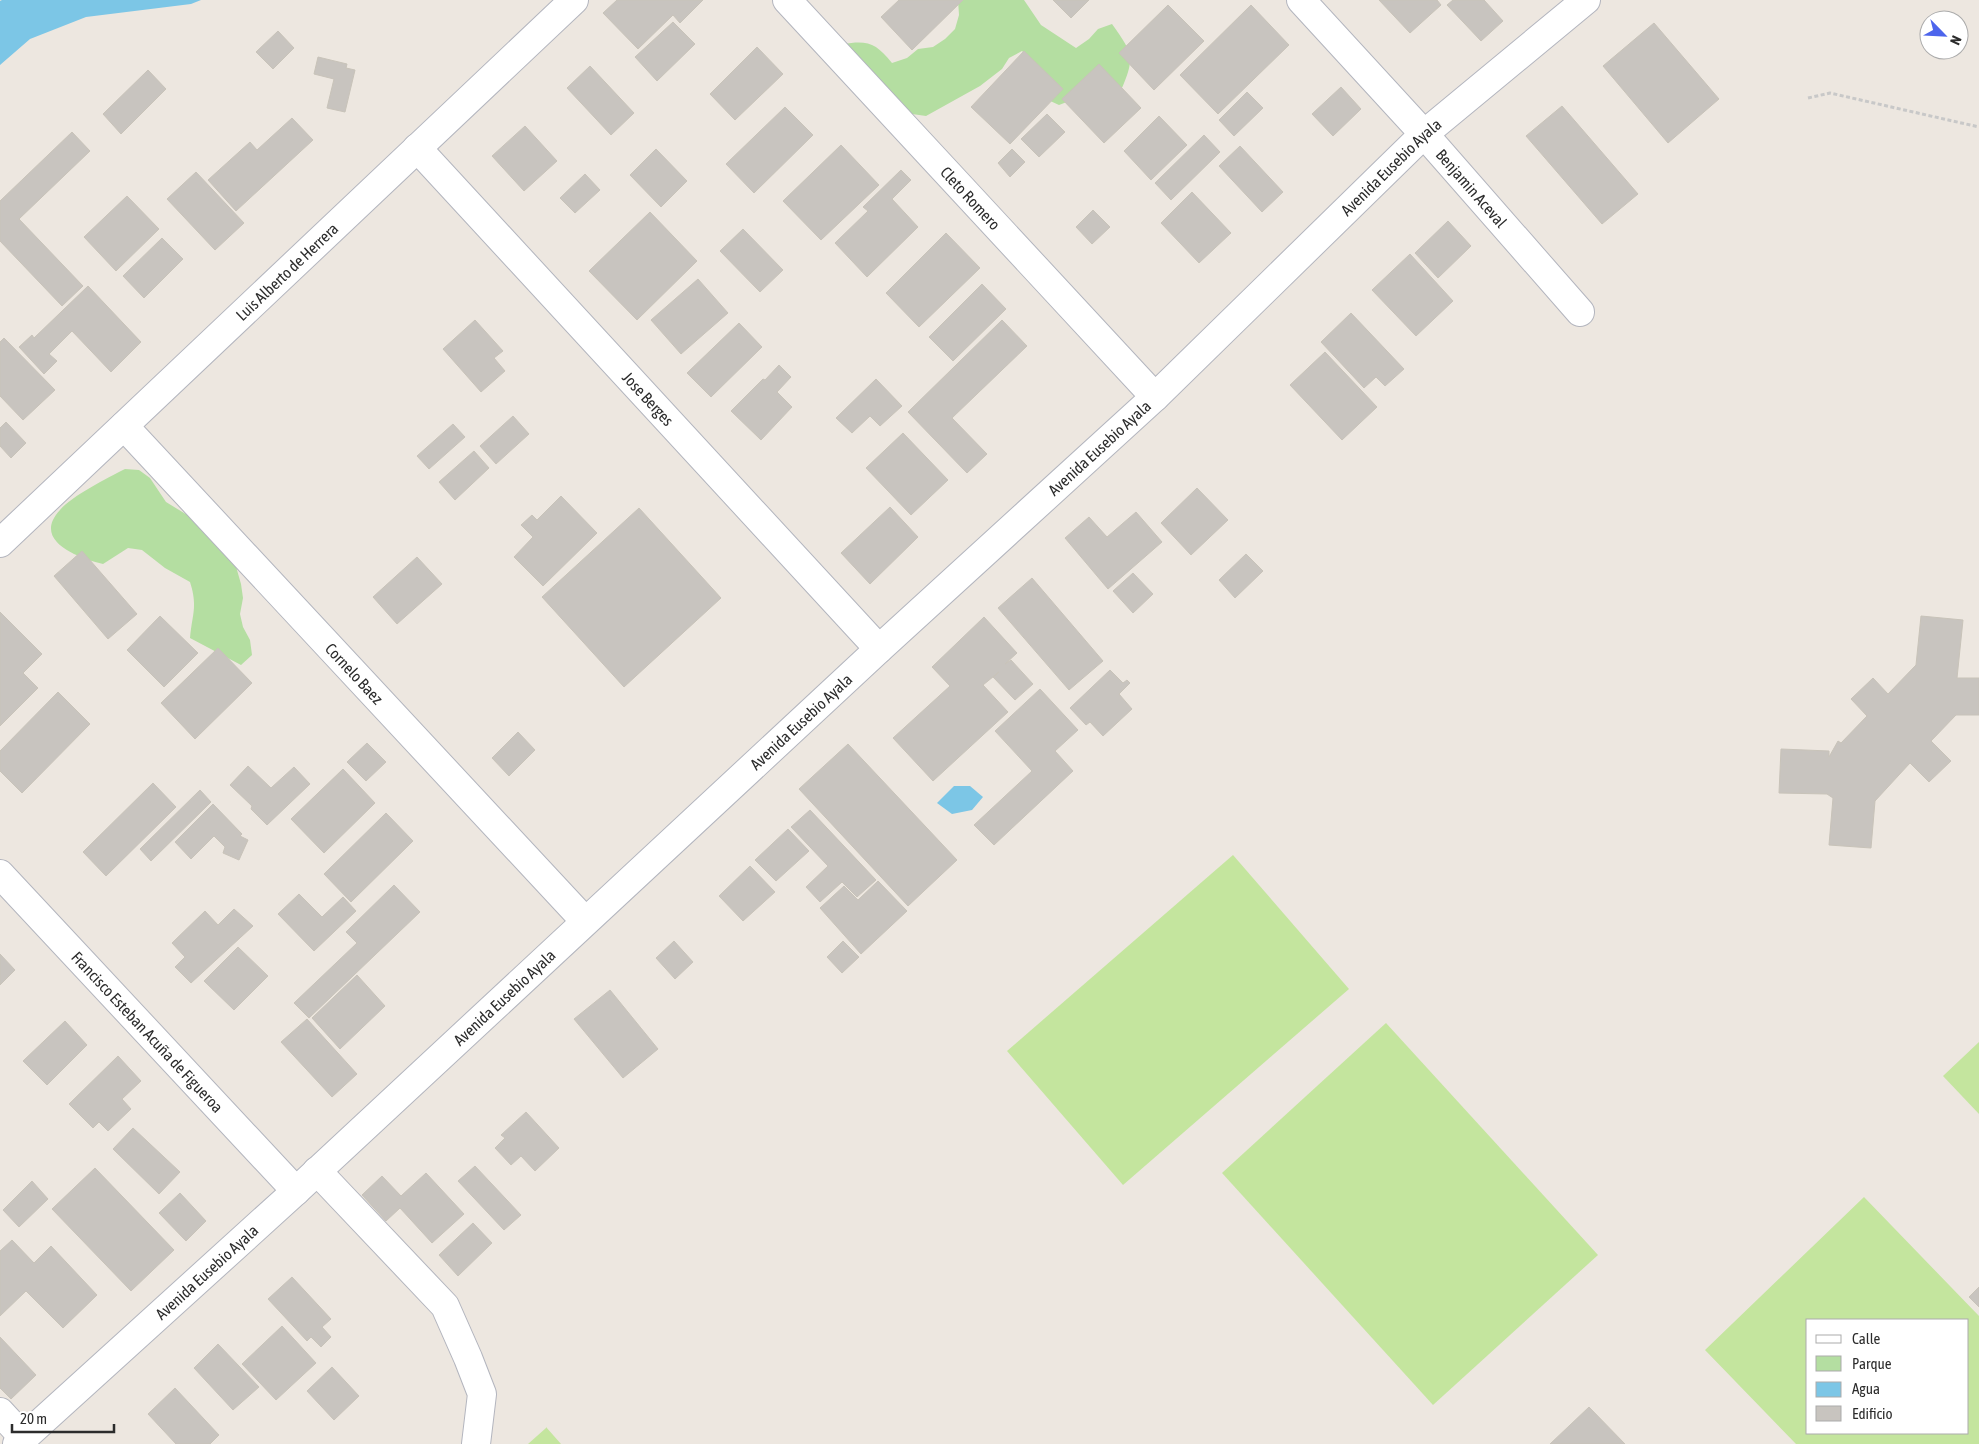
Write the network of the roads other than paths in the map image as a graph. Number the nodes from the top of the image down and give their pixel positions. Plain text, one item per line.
1 (574, 0) edge
2 (787, 0) edge
3 (1301, 0) edge
4 (1586, 0) edge
5 (1424, 134) junction
6 (417, 148) junction
7 (1580, 312) dead end
8 (1155, 397) junction
9 (124, 426) junction
10 (0, 543) edge
11 (879, 649) junction
12 (0, 874) edge
13 (585, 921) junction
14 (317, 1171) junction
15 (296, 1191) junction
16 (0, 1412) edge
17 (20, 1441) edge
18 (476, 1444) edge

1 - 6 street, Luis Alberto de Herrera
2 - 8 street, Cleto Romero
3 - 5 street, Benjamin Aceval
4 - 5 street, Avenida Eusebio Ayala
5 - 7 street, Benjamin Aceval
5 - 8 street, Avenida Eusebio Ayala
6 - 9 street, Luis Alberto de Herrera
6 - 11 street, Jose Berges
8 - 11 street, Avenida Eusebio Ayala
9 - 10 street, Luis Alberto de Herrera
9 - 13 street, Cornelo Baez
11 - 13 street, Avenida Eusebio Ayala
12 - 15 street, Francisco Esteban Acuña de Figueroa
13 - 14 street, Avenida Eusebio Ayala
14 - 15 street, Avenida Eusebio Ayala
14 - 18 street
15 - 17 street, Avenida Eusebio Ayala
16 - 17 street

